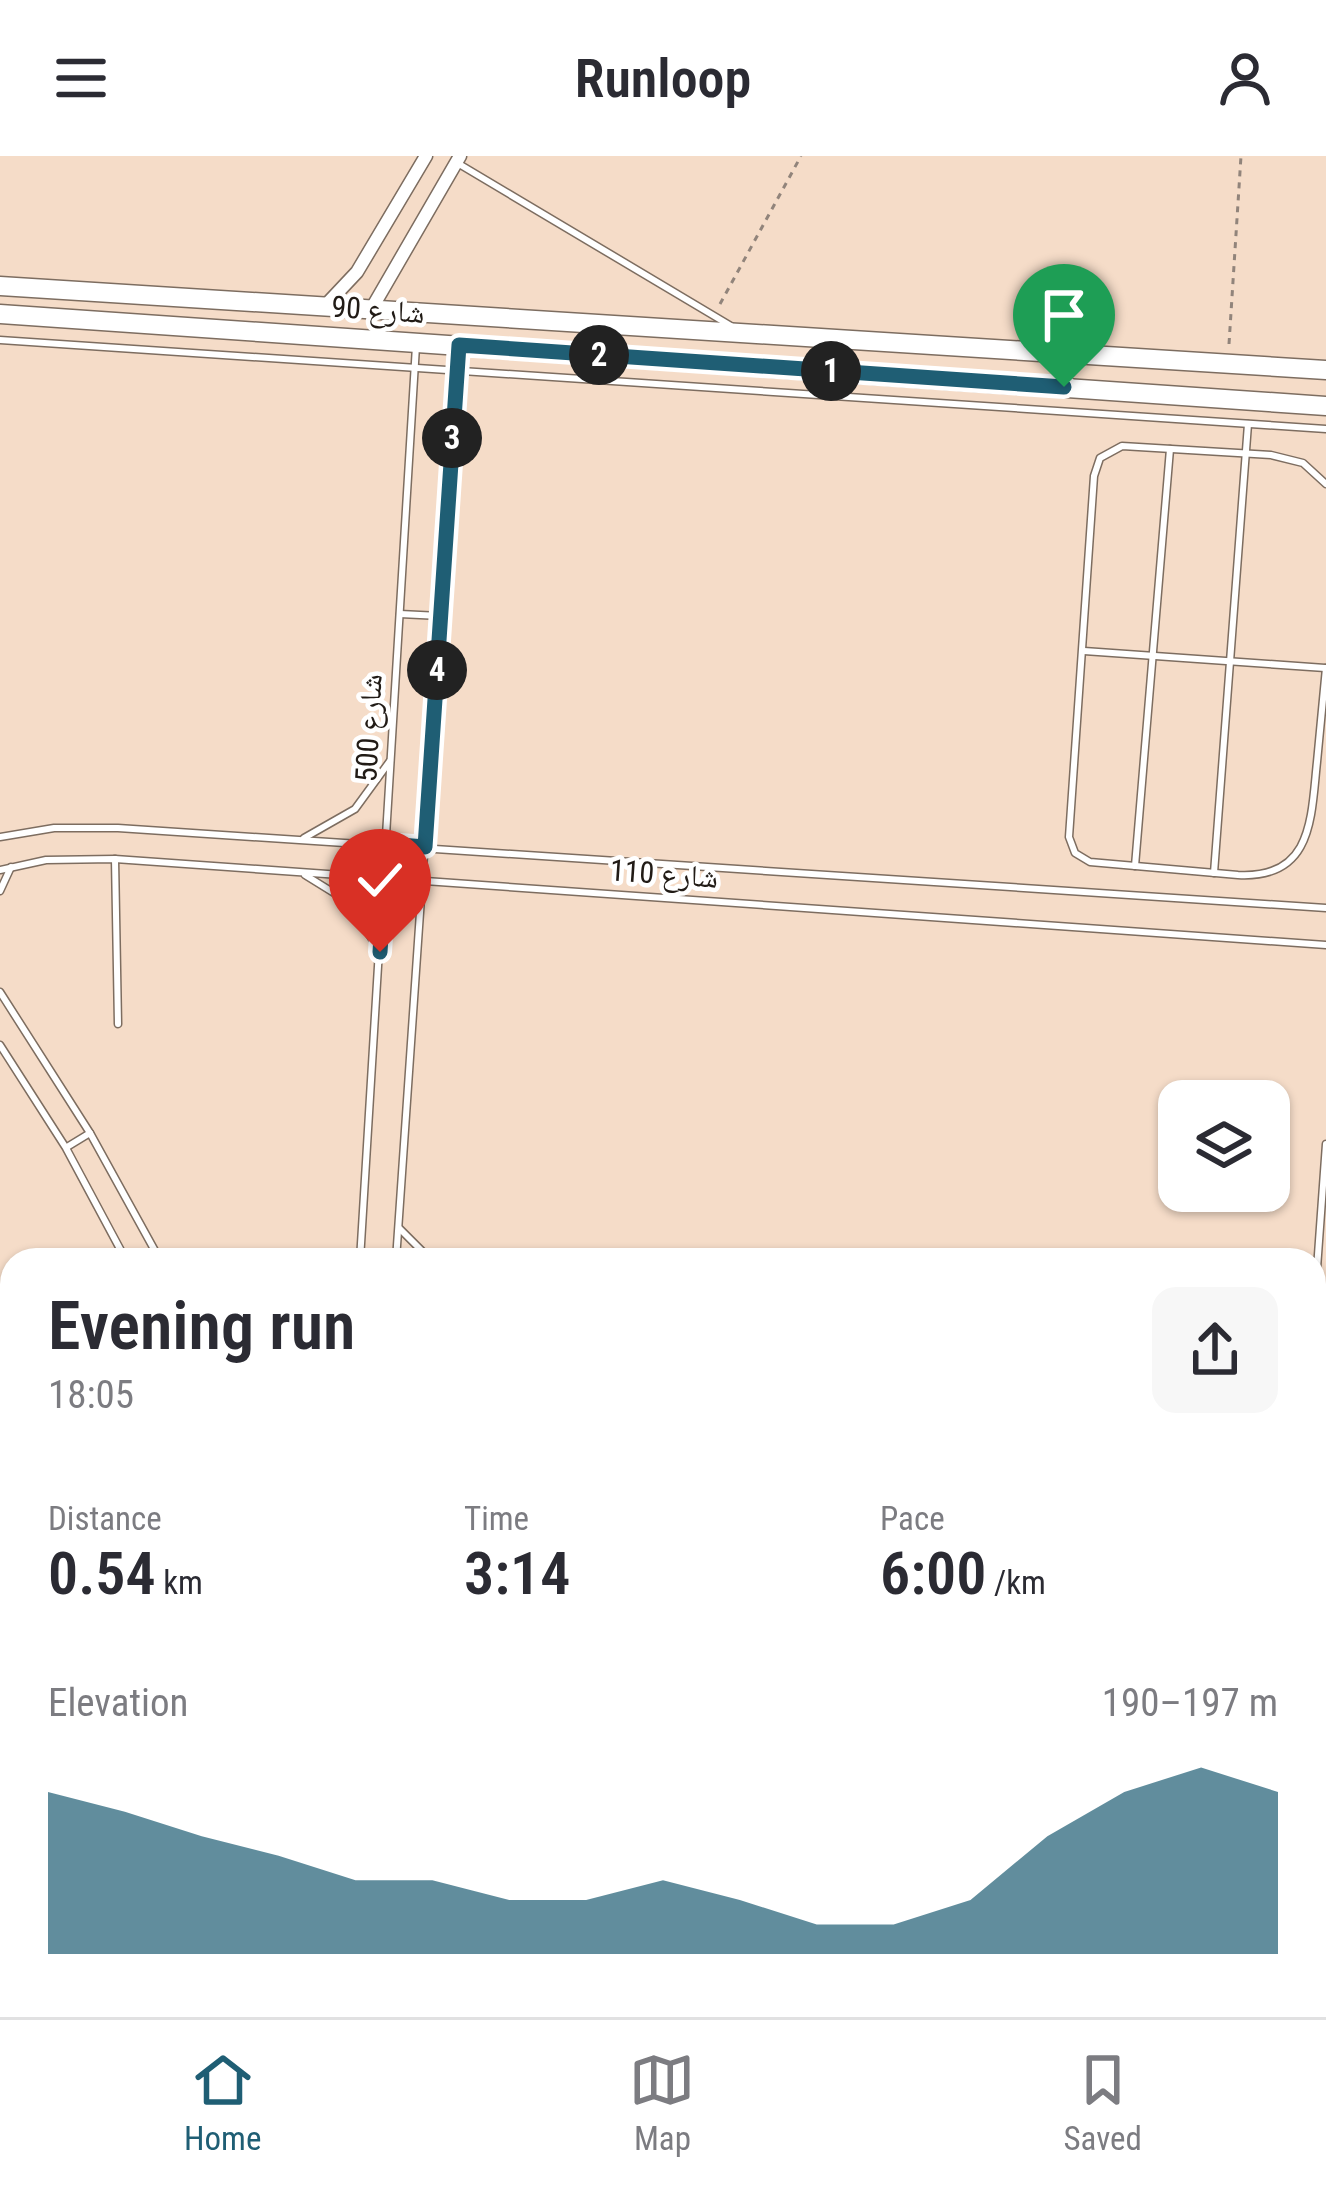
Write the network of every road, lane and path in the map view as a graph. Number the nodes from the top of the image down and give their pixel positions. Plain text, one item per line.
1 (426, 156) edge
2 (801, 156) edge
3 (1240, 156) edge
4 (458, 159) edge
5 (0, 286) edge
6 (325, 306) junction
7 (372, 308) junction
8 (0, 314) edge
9 (714, 316) junction
10 (740, 331) junction
11 (0, 340) edge
12 (416, 343) junction
13 (459, 345) junction
14 (1228, 364) junction
15 (414, 367) junction
16 (456, 370) junction
17 (1326, 370) edge
18 (1326, 406) edge
19 (1248, 424) junction
20 (1326, 429) edge
21 (1170, 448) junction
22 (1245, 454) junction
23 (1326, 484) edge
24 (400, 614) junction
25 (440, 616) junction
26 (1084, 651) junction
27 (1153, 656) junction
28 (1229, 661) junction
29 (1326, 668) edge
30 (392, 758) junction
31 (0, 837) edge
32 (301, 839) junction
33 (387, 844) junction
34 (425, 847) junction
35 (115, 860) junction
36 (12, 866) junction
37 (1135, 866) junction
38 (0, 870) edge
39 (296, 872) junction
40 (1214, 873) junction
41 (385, 878) junction
42 (422, 881) junction
43 (0, 891) edge
44 (1326, 908) edge
45 (1326, 945) edge
46 (380, 952) junction
47 (0, 992) edge
48 (118, 1024) dead end
49 (0, 1046) edge
50 (90, 1133) junction
51 (1326, 1144) edge
52 (66, 1148) junction
53 (399, 1226) junction
54 (120, 1248) edge
55 (153, 1248) edge
56 (361, 1248) edge
57 (397, 1248) edge
58 (420, 1248) edge
59 (1318, 1248) edge

1 - 6 street
2 - 9 path
3 - 14 path
4 - 7 street
4 - 9 lane
5 - 6 street, شارع 90
6 - 7 street, شارع 90
7 - 10 street, شارع 90
8 - 12 street, شارع 90
9 - 10 lane
10 - 14 street, شارع 90
11 - 15 lane
12 - 13 street, شارع 90
12 - 15 lane, شارع 500
13 - 16 lane
13 - 18 street, شارع 90
14 - 17 street, شارع 90
15 - 16 lane
15 - 24 lane, شارع 500
16 - 19 lane
16 - 25 lane
19 - 20 lane
19 - 22 lane
21 - 22 lane
21 - 26 lane
21 - 27 lane
22 - 23 lane
22 - 28 lane
24 - 25 lane
24 - 30 lane, شارع 500
25 - 34 lane
26 - 27 lane
26 - 37 lane
27 - 28 lane
27 - 37 lane
28 - 29 lane
28 - 40 lane
29 - 40 lane
30 - 32 lane
30 - 33 lane, شارع 500
31 - 32 lane, شارع 110
32 - 33 lane, شارع 110
33 - 34 lane, شارع 110
33 - 41 lane, شارع 500
34 - 42 lane
34 - 44 lane, شارع 110
35 - 36 lane, شارع 110
35 - 39 lane, شارع 110
35 - 48 lane
36 - 38 lane, شارع 110
36 - 43 lane
37 - 40 lane
39 - 41 lane, شارع 110
39 - 46 lane
41 - 42 lane, شارع 110
41 - 46 lane, شارع 500
42 - 45 lane, شارع 110
42 - 53 lane
46 - 56 lane, شارع 500
47 - 50 lane
49 - 52 lane
50 - 52 lane
50 - 55 lane
51 - 59 lane
52 - 54 lane
53 - 57 lane
53 - 58 lane

